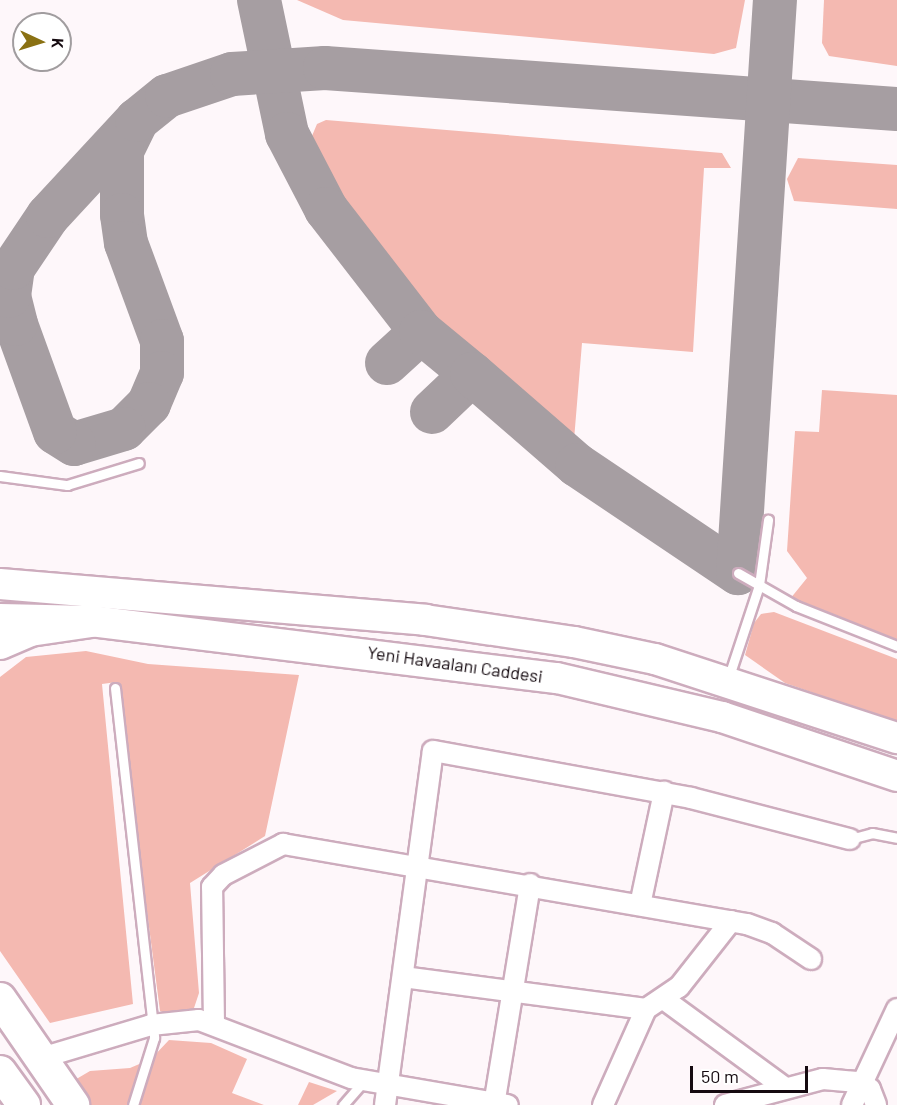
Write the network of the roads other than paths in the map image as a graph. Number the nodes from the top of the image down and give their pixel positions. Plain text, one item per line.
1 (139, 463) dead end
2 (0, 476) edge
3 (768, 519) dead end
4 (738, 573) dead end
5 (0, 584) edge
6 (759, 585) junction
7 (0, 619) edge
8 (91, 621) junction
9 (0, 643) edge
10 (897, 646) edge
11 (727, 681) junction
12 (115, 688) dead end
13 (897, 738) edge
14 (897, 776) edge
15 (664, 792) junction
16 (897, 838) edge
17 (850, 839) joint
18 (418, 863) junction
19 (530, 884) junction
20 (640, 905) junction
21 (731, 921) junction
22 (811, 959) dead end
23 (403, 977) junction
24 (512, 991) junction
25 (0, 999) edge
26 (665, 1000) junction
27 (646, 1009) junction
28 (897, 1009) edge
29 (151, 1025) junction
30 (213, 1025) junction
31 (0, 1034) edge
32 (41, 1058) junction
33 (0, 1072) edge
34 (364, 1080) junction
35 (860, 1082) junction
36 (388, 1085) junction
37 (784, 1087) junction
38 (499, 1104) edge
39 (24, 1105) edge
40 (49, 1105) edge
41 (73, 1105) edge
42 (133, 1105) edge
43 (343, 1105) edge
44 (385, 1105) edge
45 (603, 1105) edge
46 (725, 1105) edge
47 (852, 1105) edge
48 (876, 1105) edge

1 - 2 lane
3 - 6 lane
4 - 6 lane
5 - 11 main road, Yeni Havaalanı Caddesi
6 - 10 lane
6 - 11 lane
7 - 8 main road, Yeni Havaalanı Caddesi
8 - 9 highway
8 - 14 main road, Yeni Havaalanı Caddesi
11 - 13 main road, Yeni Havaalanı Caddesi
12 - 29 lane
15 - 17 street
15 - 18 street
15 - 20 street
16 - 17 lane
18 - 19 street
18 - 23 street
18 - 30 street
19 - 20 street
19 - 24 street
20 - 21 street
21 - 22 street
21 - 26 street
23 - 24 street
23 - 36 street
24 - 27 street
24 - 38 street
25 - 32 highway
26 - 27 street
26 - 37 street
27 - 45 street
28 - 35 street
29 - 30 street
29 - 32 street
29 - 42 lane
30 - 34 street
31 - 40 highway
32 - 41 highway
33 - 39 highway
34 - 36 street
34 - 43 lane
35 - 37 street
35 - 47 street
35 - 48 street
36 - 38 street
36 - 44 street
37 - 46 street

